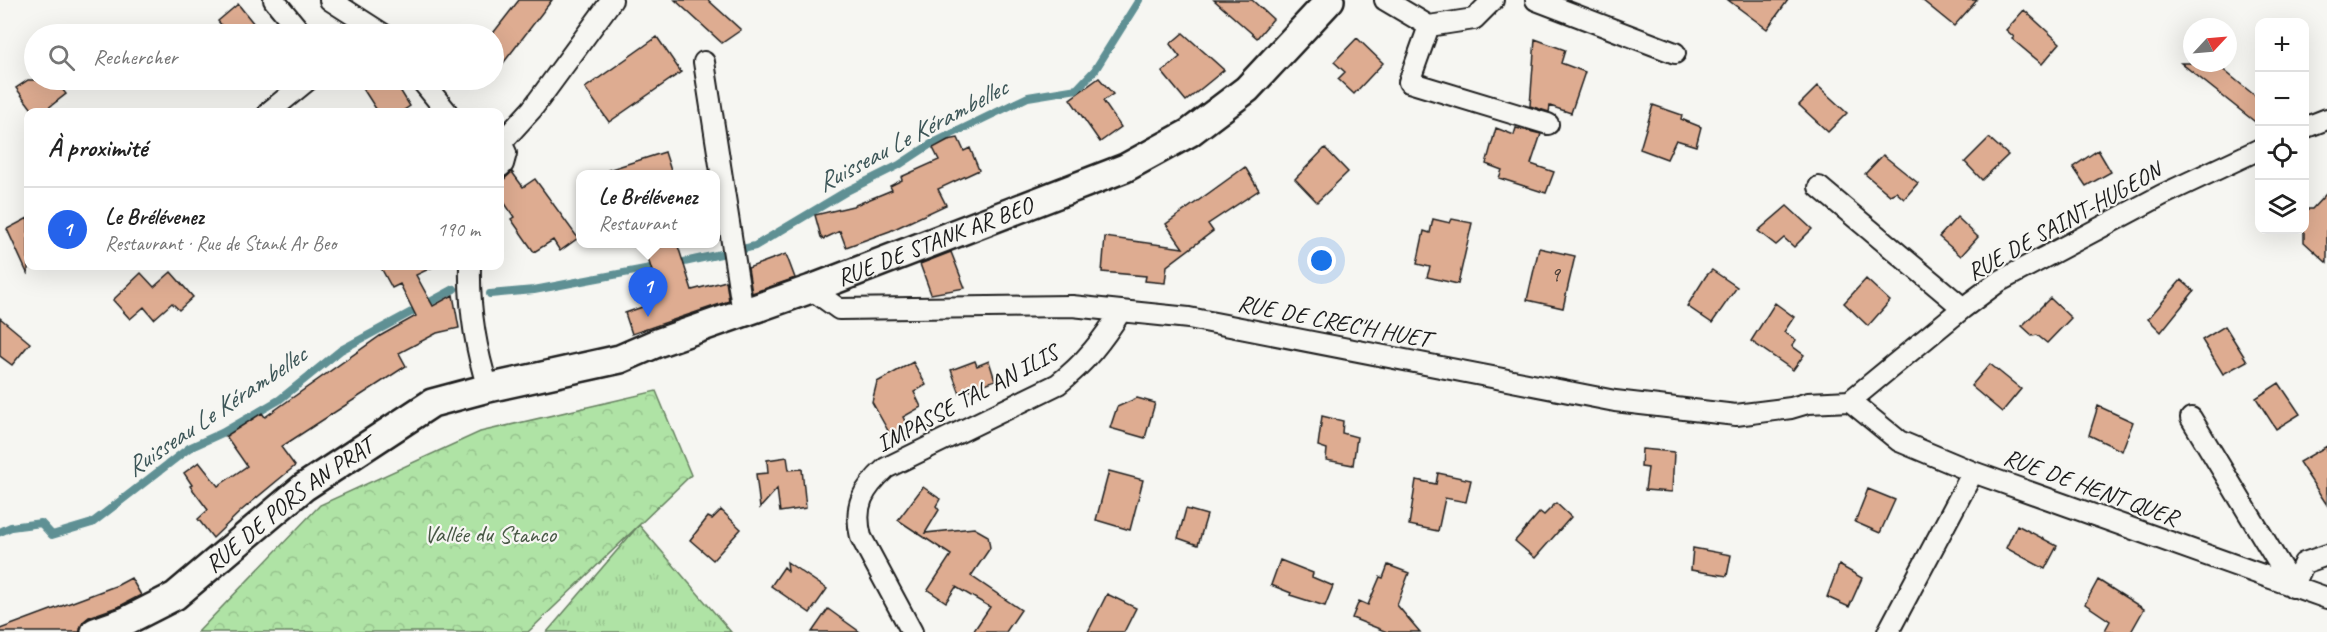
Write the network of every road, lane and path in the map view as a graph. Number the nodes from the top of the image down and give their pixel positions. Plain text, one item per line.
1 (274, 0) edge
2 (330, 0) edge
3 (612, 0) edge
4 (1330, 0) edge
5 (1385, 0) edge
6 (1493, 0) edge
7 (1536, 0) edge
8 (294, 24) edge
9 (367, 24) edge
10 (1429, 26) junction
11 (1676, 52) dead end
12 (704, 62) dead end
13 (296, 90) edge
14 (429, 90) edge
15 (274, 108) edge
16 (444, 108) edge
17 (2327, 119) edge
18 (1548, 124) dead end
19 (2309, 127) edge
20 (504, 138) edge
21 (2255, 151) edge
22 (1820, 186) dead end
23 (470, 270) edge
24 (811, 290) junction
25 (1963, 308) junction
26 (1121, 311) junction
27 (743, 313) junction
28 (488, 388) junction
29 (1850, 401) junction
30 (2191, 418) dead end
31 (1973, 472) junction
32 (2327, 555) edge
33 (2293, 586) junction
34 (2327, 598) edge
35 (95, 632) edge
36 (912, 632) edge
37 (1888, 632) edge

1 - 8 street
2 - 9 street
3 - 20 street
4 - 24 street, RUE DE STANK AR BEO
5 - 10 street
6 - 10 street
7 - 11 street
10 - 18 street
12 - 27 street
13 - 15 street
14 - 16 street
17 - 19 street
21 - 25 street, RUE DE SAINT-HUGEON
22 - 25 street
23 - 28 street
24 - 26 street, RUE DE CREC'H HUET
24 - 27 street, RUE DE STANK AR BEO
25 - 29 street, RUE DE SAINT-HUGEON
26 - 29 street, RUE DE CREC'H HUET
26 - 36 street, IMPASSE TAL AN ILIS
27 - 28 street, RUE DE STANK AR BEO
28 - 35 street, RUE DE PORS AN PRAT
29 - 31 street, RUE DE HENT QUER
30 - 33 street
31 - 33 street, RUE DE HENT QUER
31 - 37 street
32 - 33 street
33 - 34 street, RUE DE HENT QUER

